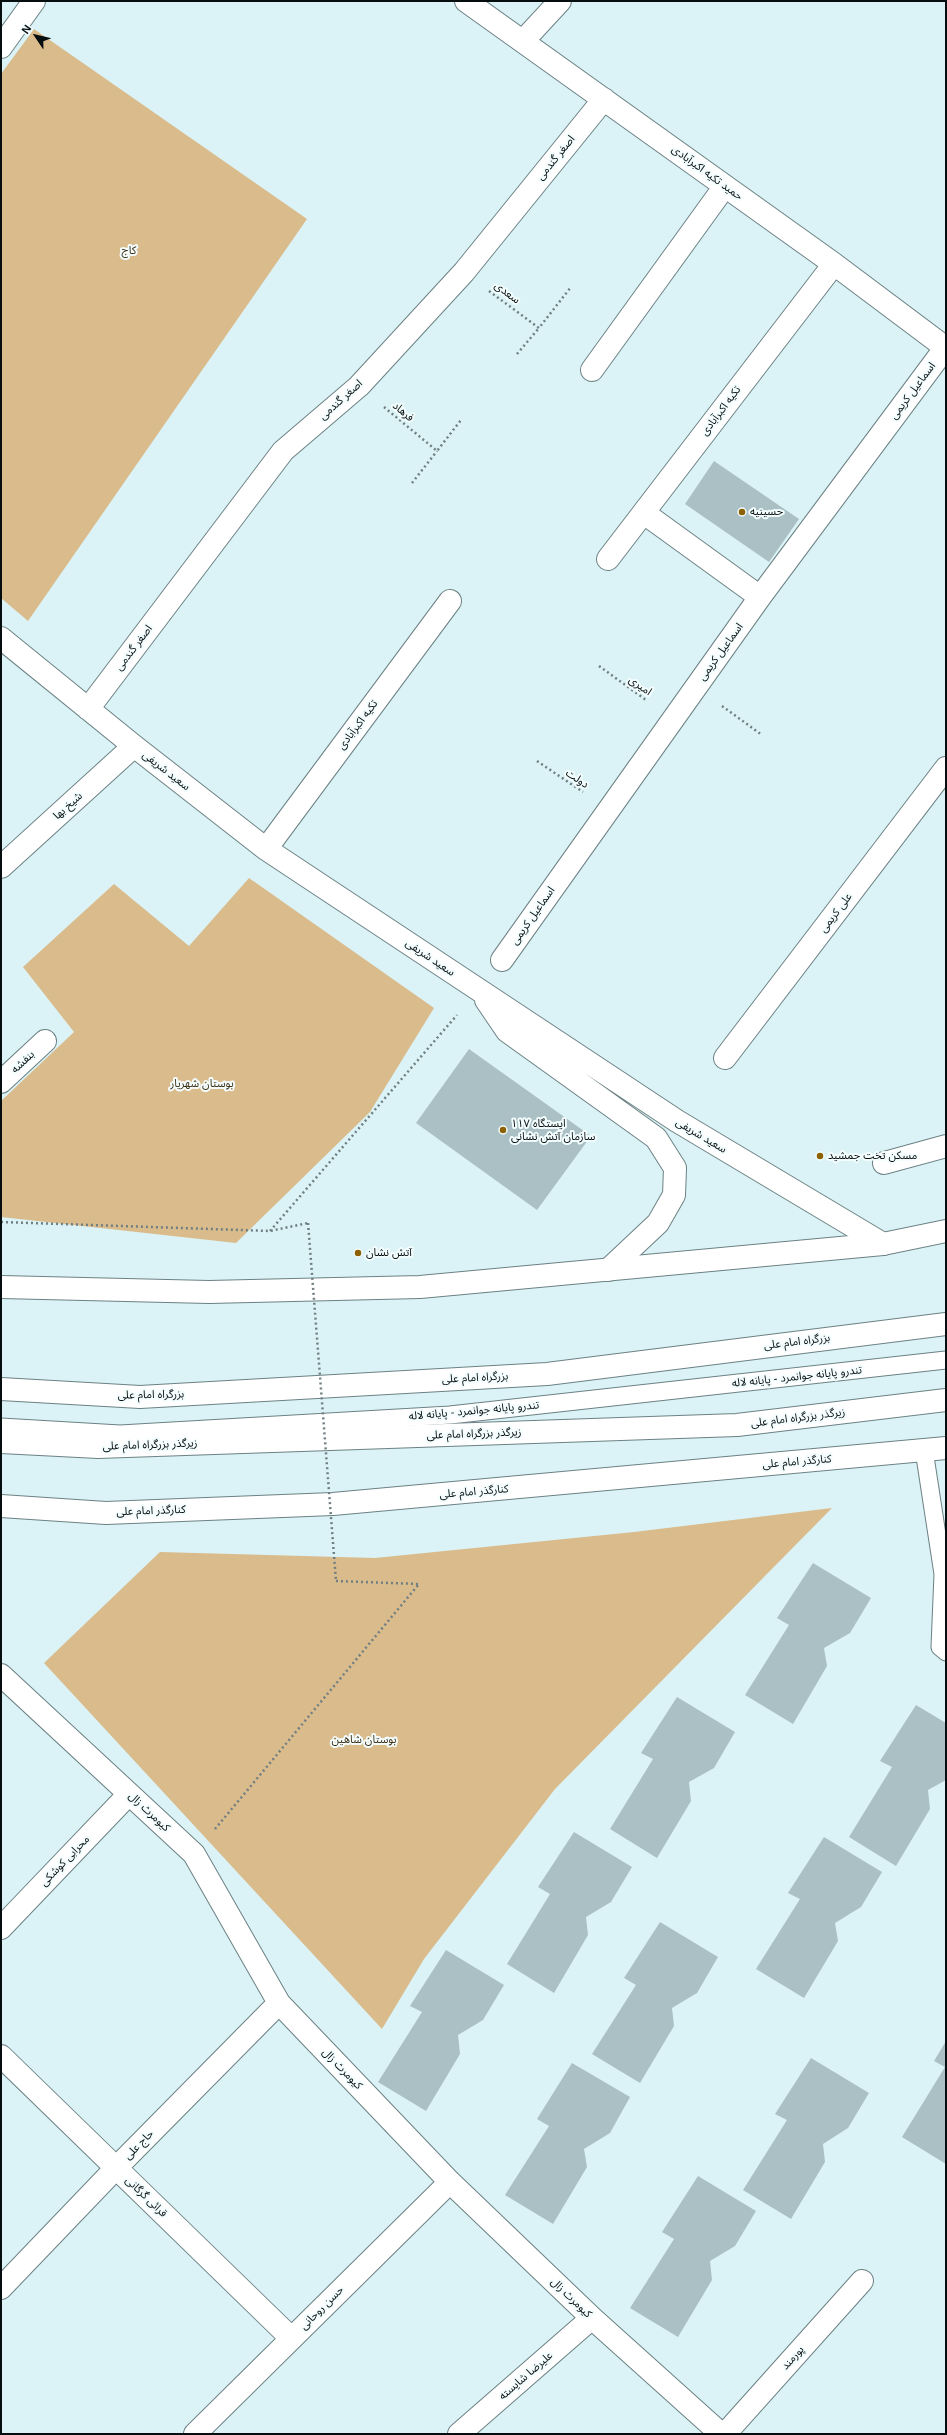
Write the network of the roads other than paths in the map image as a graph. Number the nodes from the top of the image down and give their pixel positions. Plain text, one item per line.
1 (34, 1) edge
2 (466, 1) edge
3 (560, 1) edge
4 (523, 41) junction
5 (1, 47) edge
6 (604, 99) junction
7 (725, 186) junction
8 (834, 264) junction
9 (946, 348) edge
10 (592, 370) dead end
11 (644, 513) junction
12 (608, 559) dead end
13 (760, 597) junction
14 (450, 601) dead end
15 (1, 638) edge
16 (88, 709) junction
17 (134, 746) junction
18 (946, 768) edge
19 (266, 848) junction
20 (1, 867) edge
21 (502, 960) dead end
22 (479, 991) junction
23 (45, 1041) dead end
24 (725, 1058) dead end
25 (1, 1082) edge
26 (946, 1146) edge
27 (884, 1163) dead end
28 (946, 1231) edge
29 (883, 1244) junction
30 (608, 1270) junction
31 (1, 1287) edge
32 (946, 1324) edge
33 (946, 1360) edge
34 (1, 1389) edge
35 (946, 1400) edge
36 (1, 1427) edge
37 (1, 1442) edge
38 (946, 1448) edge
39 (924, 1450) junction
40 (1, 1506) edge
41 (946, 1652) edge
42 (1, 1675) edge
43 (129, 1794) junction
44 (1, 1928) edge
45 (279, 2003) junction
46 (1, 2056) edge
47 (116, 2168) junction
48 (450, 2182) junction
49 (862, 2281) dead end
50 (1, 2288) edge
51 (592, 2318) junction
52 (291, 2338) junction
53 (195, 2434) edge
54 (459, 2434) edge
55 (720, 2434) edge
56 (725, 2434) edge

1 - 5 main road
2 - 4 main road, حمید تکیه اکبرآبادی
3 - 4 main road
4 - 6 main road, حمید تکیه اکبرآبادی
6 - 7 main road, حمید تکیه اکبرآبادی
6 - 16 main road, اصغر گندمی
7 - 8 main road, حمید تکیه اکبرآبادی
7 - 10 main road
8 - 9 main road, حمید تکیه اکبرآبادی
8 - 11 main road, تکیه اکبرآبادی
9 - 13 main road, اسماعیل کریمی
11 - 12 main road, تکیه اکبرآبادی
11 - 13 main road
13 - 21 main road, اسماعیل کریمی
14 - 19 main road, تکیه اکبرآبادی
15 - 16 main road, سعید شریفی
16 - 17 main road, سعید شریفی
17 - 19 main road, سعید شریفی
17 - 20 main road, شیخ بها
18 - 24 main road, علی کریمی
19 - 22 main road, سعید شریفی
22 - 29 main road, سعید شریفی
22 - 30 main road
23 - 25 main road, بنفشه
26 - 27 main road
28 - 29 main road
29 - 30 main road
30 - 31 main road
32 - 34 main road, بزرگراه امام علی
33 - 36 lane, تندرو پایانه جوانمرد - پایانه لاله
35 - 37 main road, زیرگذر بزرگراه امام علی
38 - 39 main road, کنارگذر امام علی
39 - 40 main road, کنارگذر امام علی
39 - 41 lane
42 - 43 main road, کیومرث زال
43 - 44 main road, محرابی کوشکی
43 - 45 main road, کیومرث زال
45 - 47 main road, حاج علی
45 - 48 main road, کیومرث زال
46 - 47 main road, قرائی گرگانی
47 - 50 main road, حاج علی
47 - 52 main road, قرائی گرگانی
48 - 51 main road, کیومرث زال
48 - 52 main road, حسن روحانی
49 - 56 main road, پورمند
51 - 54 main road, علیرضا شایسته
51 - 55 main road, کیومرث زال
52 - 53 main road, حسن روحانی

